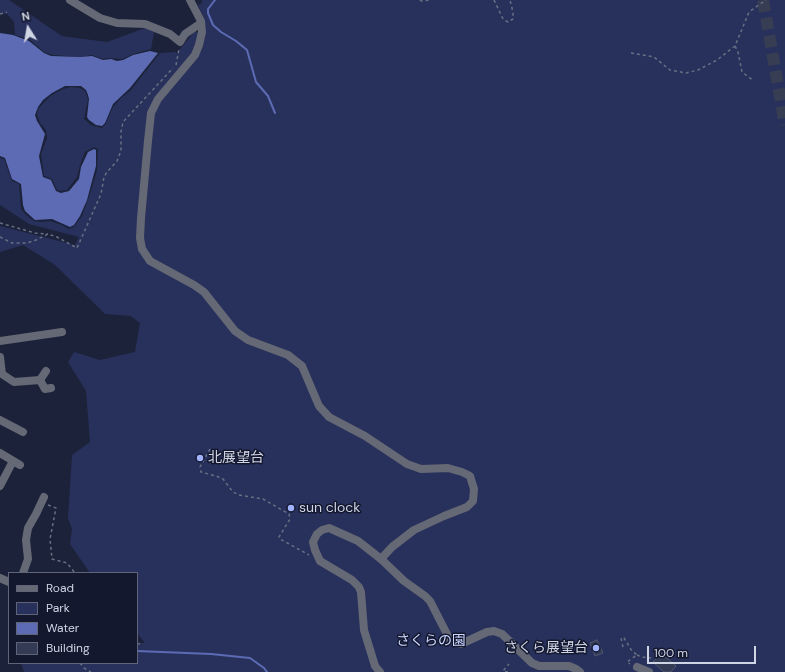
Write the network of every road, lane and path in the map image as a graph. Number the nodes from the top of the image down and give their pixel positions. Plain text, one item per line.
1 (70, 0) edge
2 (190, 0) edge
3 (420, 0) edge
4 (431, 0) edge
5 (494, 0) edge
6 (510, 0) edge
7 (766, 0) edge
8 (7, 12) dead end
9 (0, 14) edge
10 (201, 23) junction
11 (180, 42) junction
12 (735, 46) junction
13 (631, 53) dead end
14 (754, 81) dead end
15 (0, 223) edge
16 (48, 234) junction
17 (0, 237) edge
18 (62, 332) dead end
19 (0, 341) edge
20 (0, 357) edge
21 (46, 370) dead end
22 (40, 380) junction
23 (51, 388) dead end
24 (0, 415) edge
25 (23, 432) dead end
26 (210, 449) dead end
27 (0, 453) edge
28 (0, 486) edge
29 (43, 500) joint
30 (381, 559) junction
31 (320, 560) junction
32 (23, 572) edge
33 (74, 572) edge
34 (142, 643) dead end
35 (138, 644) edge
36 (623, 647) dead end
37 (637, 655) junction
38 (651, 658) dead end
39 (81, 664) edge
40 (509, 664) dead end
41 (637, 667) joint
42 (91, 672) edge
43 (380, 672) edge
44 (508, 672) edge
45 (580, 672) edge
46 (649, 672) edge

1 - 11 street
2 - 10 street
3 - 4 path
5 - 6 path
7 - 12 path
8 - 9 path
10 - 11 street
10 - 30 street
11 - 16 path
12 - 13 path
12 - 14 path
15 - 16 path
16 - 17 path
18 - 19 street
20 - 22 street
21 - 22 street
22 - 23 street
24 - 25 street
26 - 31 path
27 - 28 street
29 - 32 street
29 - 33 path
30 - 31 street
30 - 45 street
31 - 43 street
34 - 35 path
36 - 37 path
37 - 38 path
37 - 41 path
39 - 42 path
40 - 44 path
41 - 46 street

